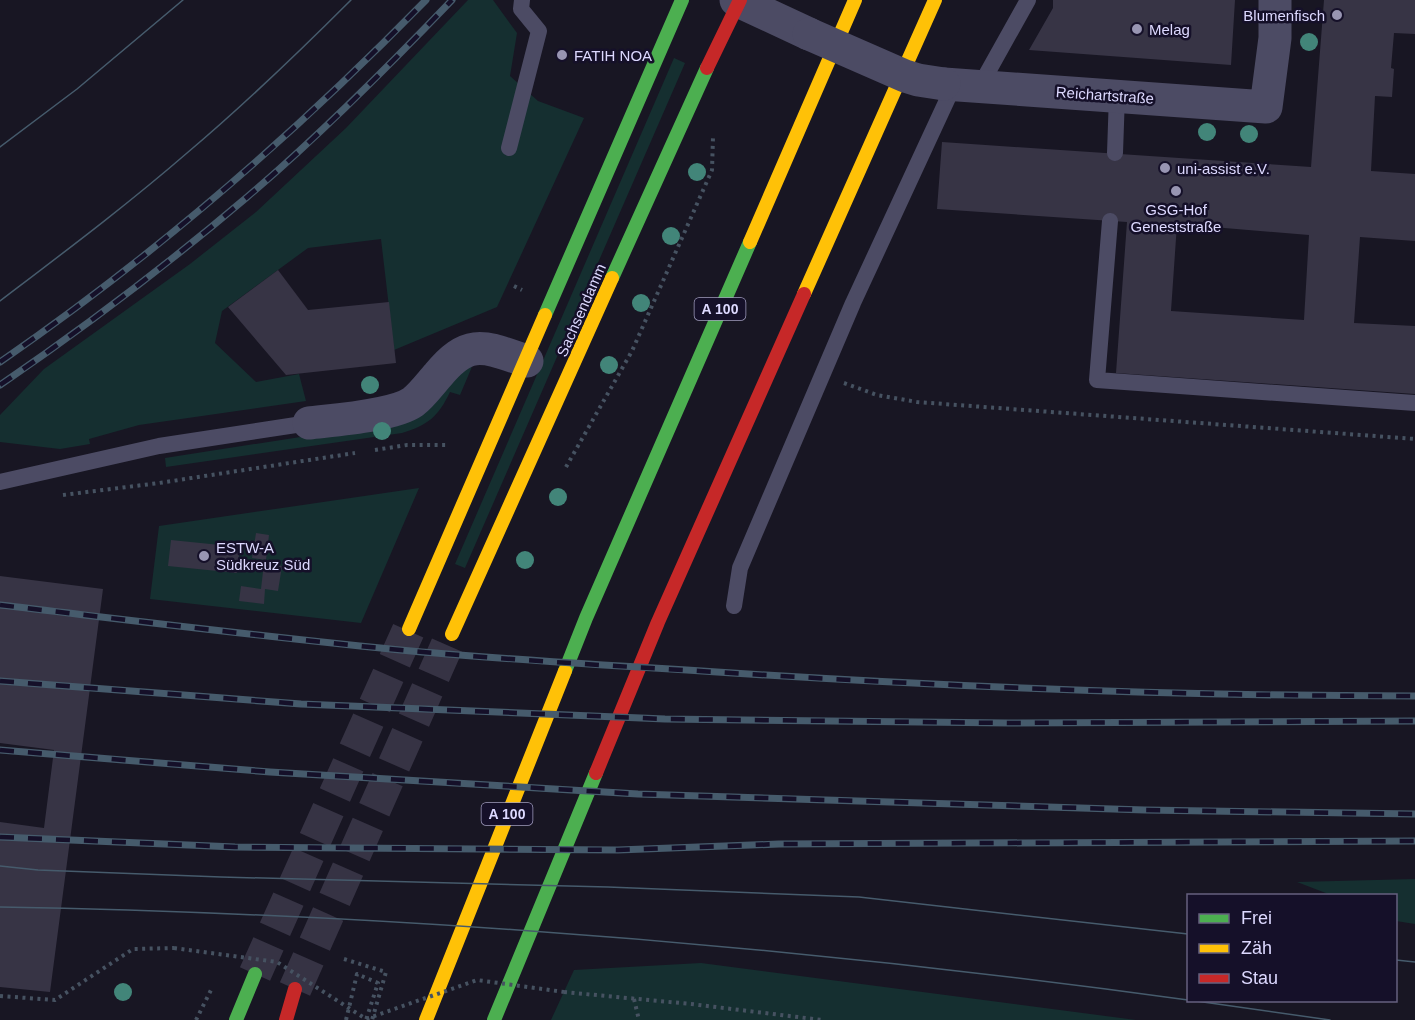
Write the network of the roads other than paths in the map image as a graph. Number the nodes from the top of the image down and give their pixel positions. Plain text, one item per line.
1 (522, 0) edge
2 (682, 0) edge
3 (855, 0) edge
4 (935, 0) edge
5 (1028, 0) edge
6 (1275, 0) edge
7 (738, 1) edge
8 (960, 85) junction
9 (1117, 95) junction
10 (509, 148) dead end
11 (1115, 153) dead end
12 (1110, 220) dead end
13 (527, 361) junction
14 (1415, 403) edge
15 (309, 423) joint
16 (0, 482) edge
17 (734, 606) dead end
18 (410, 629) tunnel mouth
19 (452, 634) tunnel mouth
20 (255, 974) tunnel mouth
21 (295, 989) tunnel mouth
22 (236, 1020) edge
23 (286, 1020) edge
24 (426, 1020) edge
25 (494, 1020) edge

1 - 10 lane
2 - 13 main road, Sachsendamm
3 - 24 main road, A 100
4 - 25 main road
5 - 8 lane
6 - 9 street, Reichartstraße
7 - 8 street, Reichartstraße, bridge
7 - 19 main road, Sachsendamm
8 - 9 street, Reichartstraße
8 - 17 lane
9 - 11 lane
12 - 14 lane
13 - 15 street
13 - 18 main road, Sachsendamm
15 - 16 lane
20 - 22 main road
21 - 23 main road

